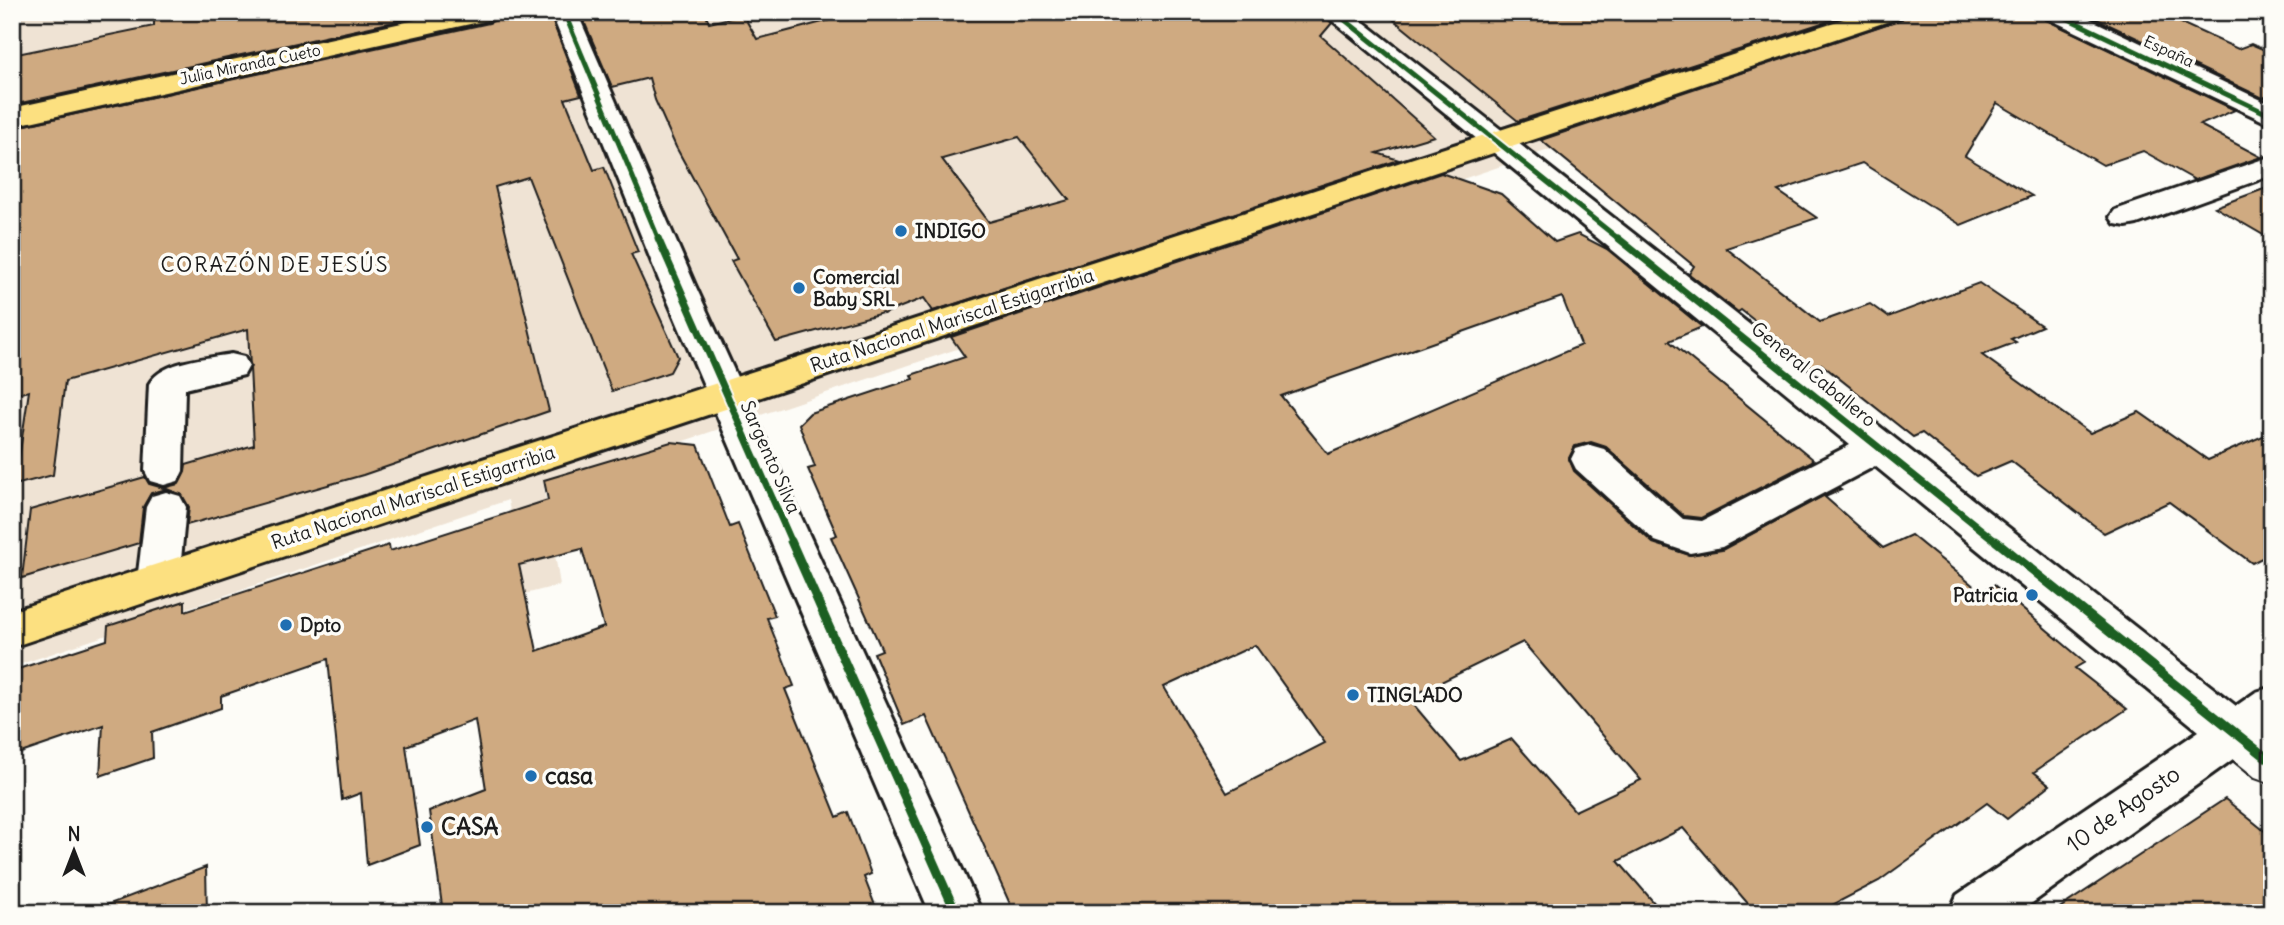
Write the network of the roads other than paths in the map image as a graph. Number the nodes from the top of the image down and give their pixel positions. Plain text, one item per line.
1 (488, 12) edge
2 (564, 12) edge
3 (1335, 12) edge
4 (1892, 12) edge
5 (2054, 12) edge
6 (431, 18) edge
7 (2272, 116) edge
8 (12, 117) edge
9 (1499, 142) junction
10 (2272, 165) edge
11 (2126, 217) dead end
12 (231, 366) dead end
13 (726, 393) junction
14 (1879, 447) junction
15 (1590, 458) dead end
16 (158, 581) junction
17 (12, 629) edge
18 (2272, 706) edge
19 (2233, 732) junction
20 (2272, 762) edge
21 (956, 913) edge
22 (1975, 913) edge

1 - 6 highway, Julia Miranda Cueto
2 - 13 street, Sargento Silva
3 - 9 street, General Caballero
4 - 9 highway, Ruta Nacional Mariscal Estigarribia
5 - 7 street, España
6 - 8 highway, Julia Miranda Cueto
9 - 13 highway, Ruta Nacional Mariscal Estigarribia
9 - 14 street, General Caballero
10 - 11 street
12 - 16 street
13 - 16 highway, Ruta Nacional Mariscal Estigarribia
13 - 21 street, Sargento Silva
14 - 15 street
14 - 19 street, General Caballero
16 - 17 highway, Ruta Nacional Mariscal Estigarribia
18 - 19 street, 10 de Agosto
19 - 20 street, General Caballero
19 - 22 street, 10 de Agosto

